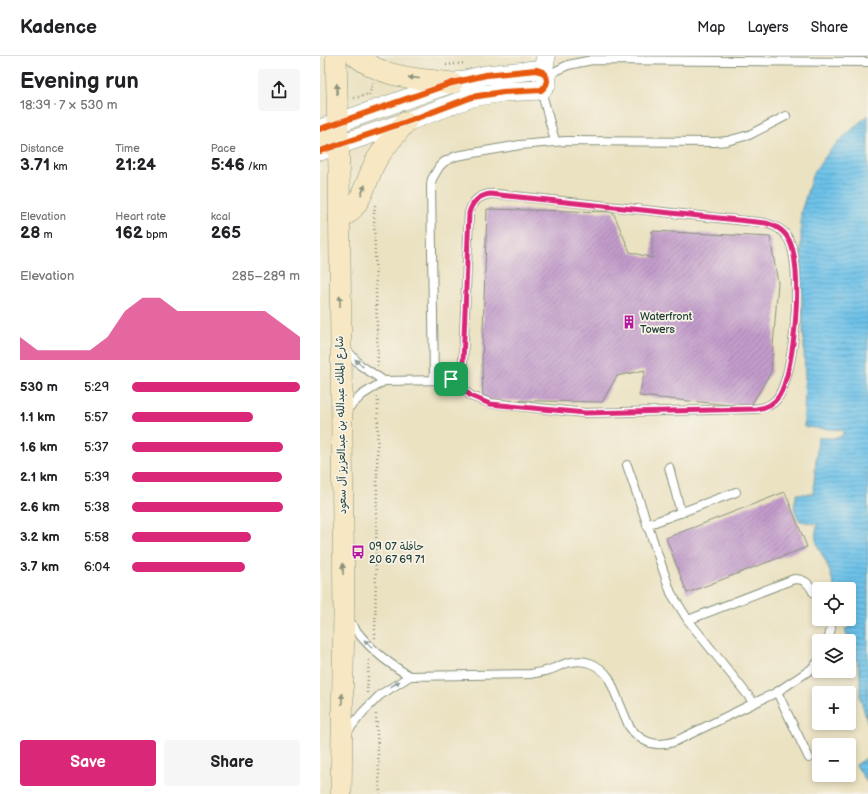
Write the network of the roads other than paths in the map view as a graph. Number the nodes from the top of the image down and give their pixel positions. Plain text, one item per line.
1 (336, 56) edge
2 (356, 56) edge
3 (529, 56) edge
4 (607, 58) edge
5 (868, 62) edge
6 (514, 71) junction
7 (544, 73) edge
8 (448, 74) junction
9 (786, 116) dead end
10 (406, 122) junction
11 (329, 126) edge
12 (555, 141) junction
13 (326, 144) edge
14 (339, 219) junction
15 (340, 340) junction
16 (451, 379) junction
17 (434, 380) junction
18 (380, 381) junction
19 (341, 416) junction
20 (627, 465) dead end
21 (669, 467) dead end
22 (736, 492) dead end
23 (682, 513) junction
24 (647, 525) junction
25 (812, 590) edge
26 (344, 612) junction
27 (688, 620) junction
28 (831, 628) dead end
29 (830, 634) edge
30 (812, 668) edge
31 (410, 676) junction
32 (777, 692) junction
33 (754, 703) junction
34 (341, 743) junction
35 (809, 758) dead end
36 (341, 794) edge

11 -> 1 main road, شارع الملك عبدالله بن عبدالعزيز آل سعود
8 -> 2 main road
3 - 6 street
4 - 5 lane
4 - 7 lane
6 - 7 street
6 - 8 street
7 - 10 street
7 - 12 lane
8 - 11 street
9 - 12 lane
10 - 13 street
14 -> 10 main road
11 - 13 main road, شارع الملك عبدالله بن عبدالعزيز آل سعود
12 - 17 lane
13 - 14 main road, شارع الملك عبدالله بن عبدالعزيز آل سعود
15 -> 14 main road, شارع الملك عبدالله بن عبدالعزيز آل سعود
18 -> 15 lane
15 - 19 main road, شارع الملك عبدالله بن عبدالعزيز آل سعود
16 - 16 lane
16 - 17 lane
17 - 18 lane
18 - 19 lane
26 -> 19 main road, شارع الملك عبدالله بن عبدالعزيز آل سعود
20 - 24 lane
21 - 23 lane
22 - 23 lane
23 - 24 lane
24 - 27 lane
25 - 27 lane
31 -> 26 lane
34 -> 26 main road, شارع الملك عبدالله بن عبدالعزيز آل سعود
27 - 33 lane
28 - 29 lane
30 - 32 lane
31 - 33 lane
34 -> 31 lane
32 - 33 lane
32 - 35 lane
34 - 36 main road, شارع الملك عبدالله بن عبدالعزيز آل سعود

